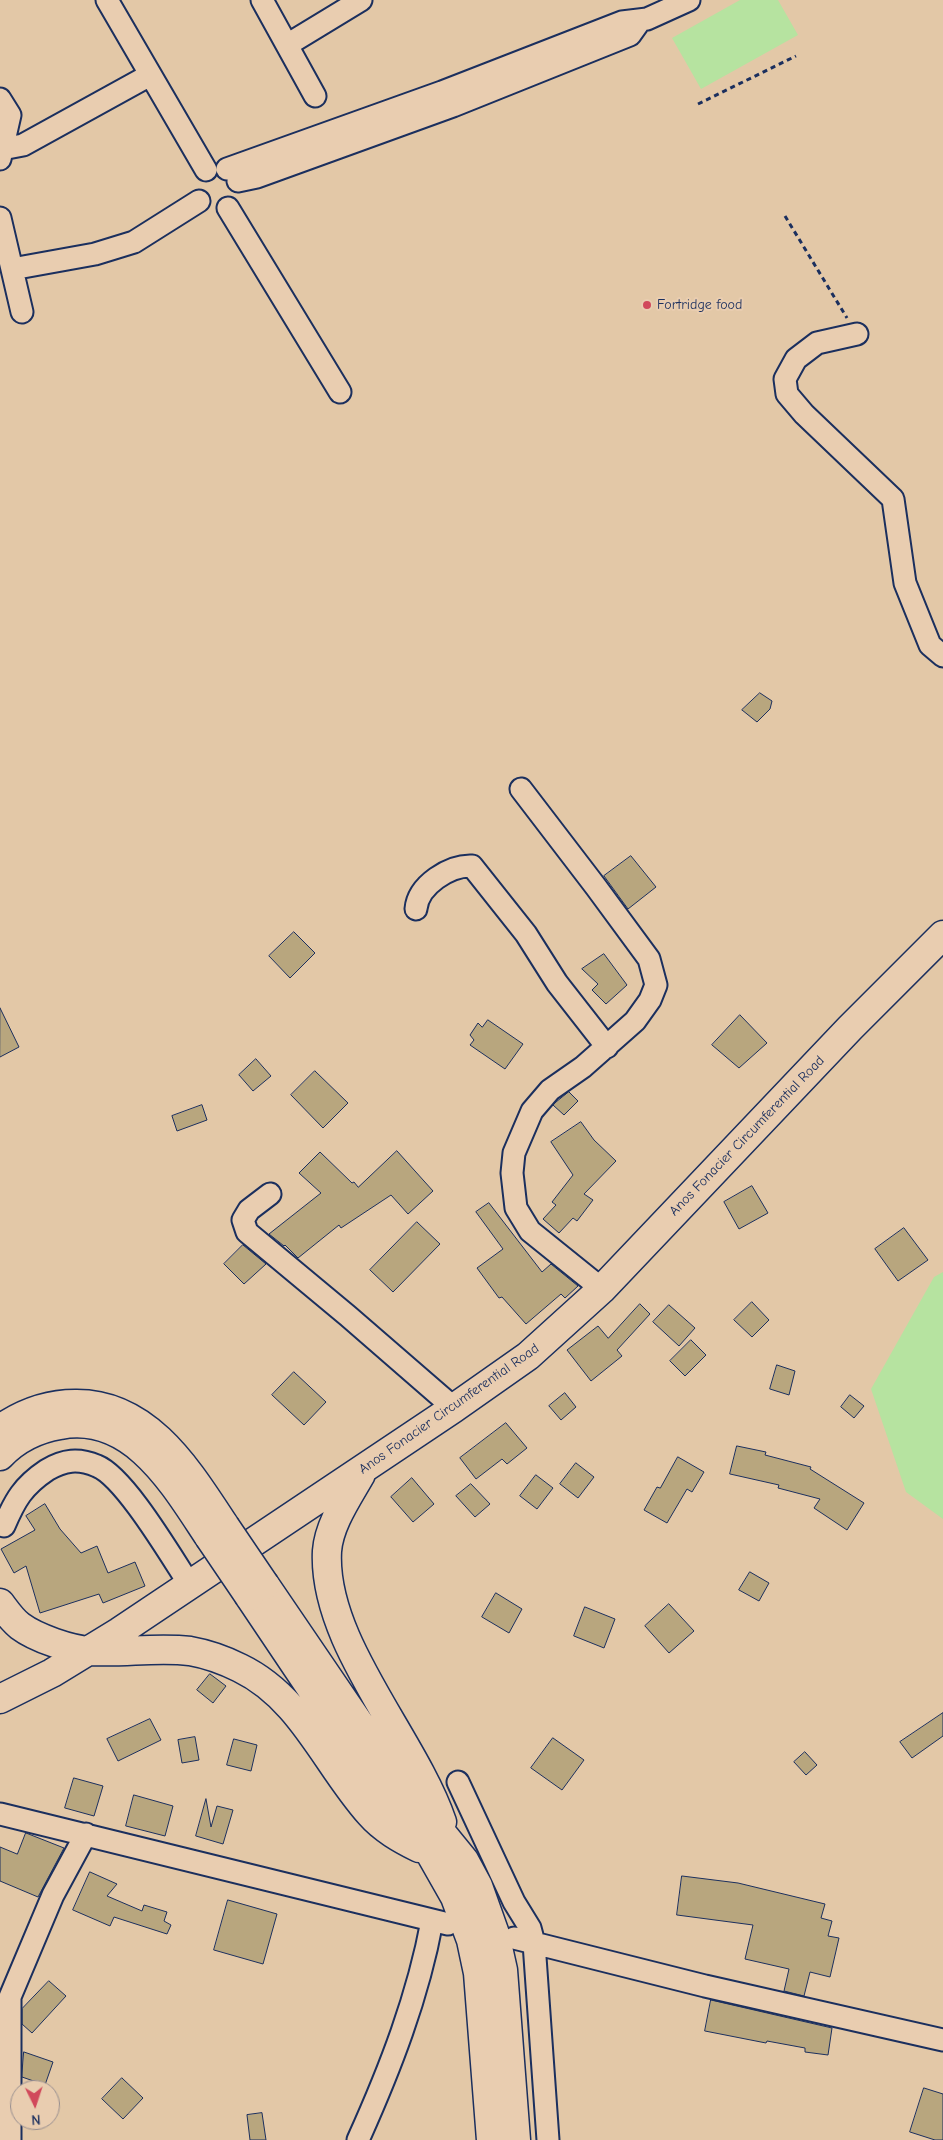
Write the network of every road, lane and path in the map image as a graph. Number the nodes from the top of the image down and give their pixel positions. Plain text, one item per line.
1 (108, 0) edge
2 (262, 0) edge
3 (360, 0) edge
4 (689, 0) edge
5 (658, 6) edge
6 (287, 45) junction
7 (796, 56) dead end
8 (150, 75) junction
9 (315, 96) dead end
10 (0, 99) edge
11 (698, 104) dead end
12 (1, 154) edge
13 (206, 170) junction
14 (232, 175) junction
15 (199, 201) junction
16 (228, 208) junction
17 (786, 216) dead end
18 (0, 218) edge
19 (12, 269) junction
20 (22, 312) dead end
21 (857, 334) joint
22 (340, 392) dead end
23 (943, 656) edge
24 (521, 789) dead end
25 (416, 909) dead end
26 (943, 936) edge
27 (607, 1047) junction
28 (270, 1194) dead end
29 (602, 1289) junction
30 (454, 1408) junction
31 (0, 1429) edge
32 (0, 1456) edge
33 (364, 1469) junction
34 (4, 1526) dead end
35 (217, 1532) junction
36 (190, 1585) junction
37 (0, 1603) edge
38 (89, 1651) junction
39 (0, 1699) edge
40 (458, 1782) dead end
41 (0, 1814) edge
42 (86, 1834) junction
43 (439, 1847) junction
44 (524, 1940) junction
45 (943, 2040) edge
46 (10, 2140) edge
47 (358, 2140) edge
48 (491, 2140) edge
49 (516, 2140) edge
50 (548, 2140) edge

1 - 8 street
2 - 6 street
3 - 6 street
4 - 5 street
5 - 14 street
6 - 9 street
7 - 11 path
8 - 12 street
8 - 13 street
10 - 12 street
13 - 14 street
13 - 15 street
14 - 16 street
15 - 16 street
15 - 19 street
16 - 22 street
17 - 21 path
18 - 19 street
19 - 20 street
21 - 23 street
24 - 27 street
25 - 27 street
26 - 29 main road, Anos Fonacier Circumferential Road
27 - 29 street
28 - 30 street
29 - 30 main road, Anos Fonacier Circumferential Road
30 - 33 main road, Anos Fonacier Circumferential Road
31 - 35 main road
32 - 35 main road
33 - 36 main road, Anos Fonacier Circumferential Road
33 - 43 main road
34 - 36 street
35 - 43 main road, bridge
36 - 38 main road, Anos Fonacier Circumferential Road
37 - 38 main road
38 - 39 main road, Anos Fonacier Circumferential Road
38 - 43 main road
40 - 44 street
41 - 42 street
42 - 46 street
42 - 47 street
43 - 48 main road
43 - 49 main road
44 - 45 street
44 - 50 street

